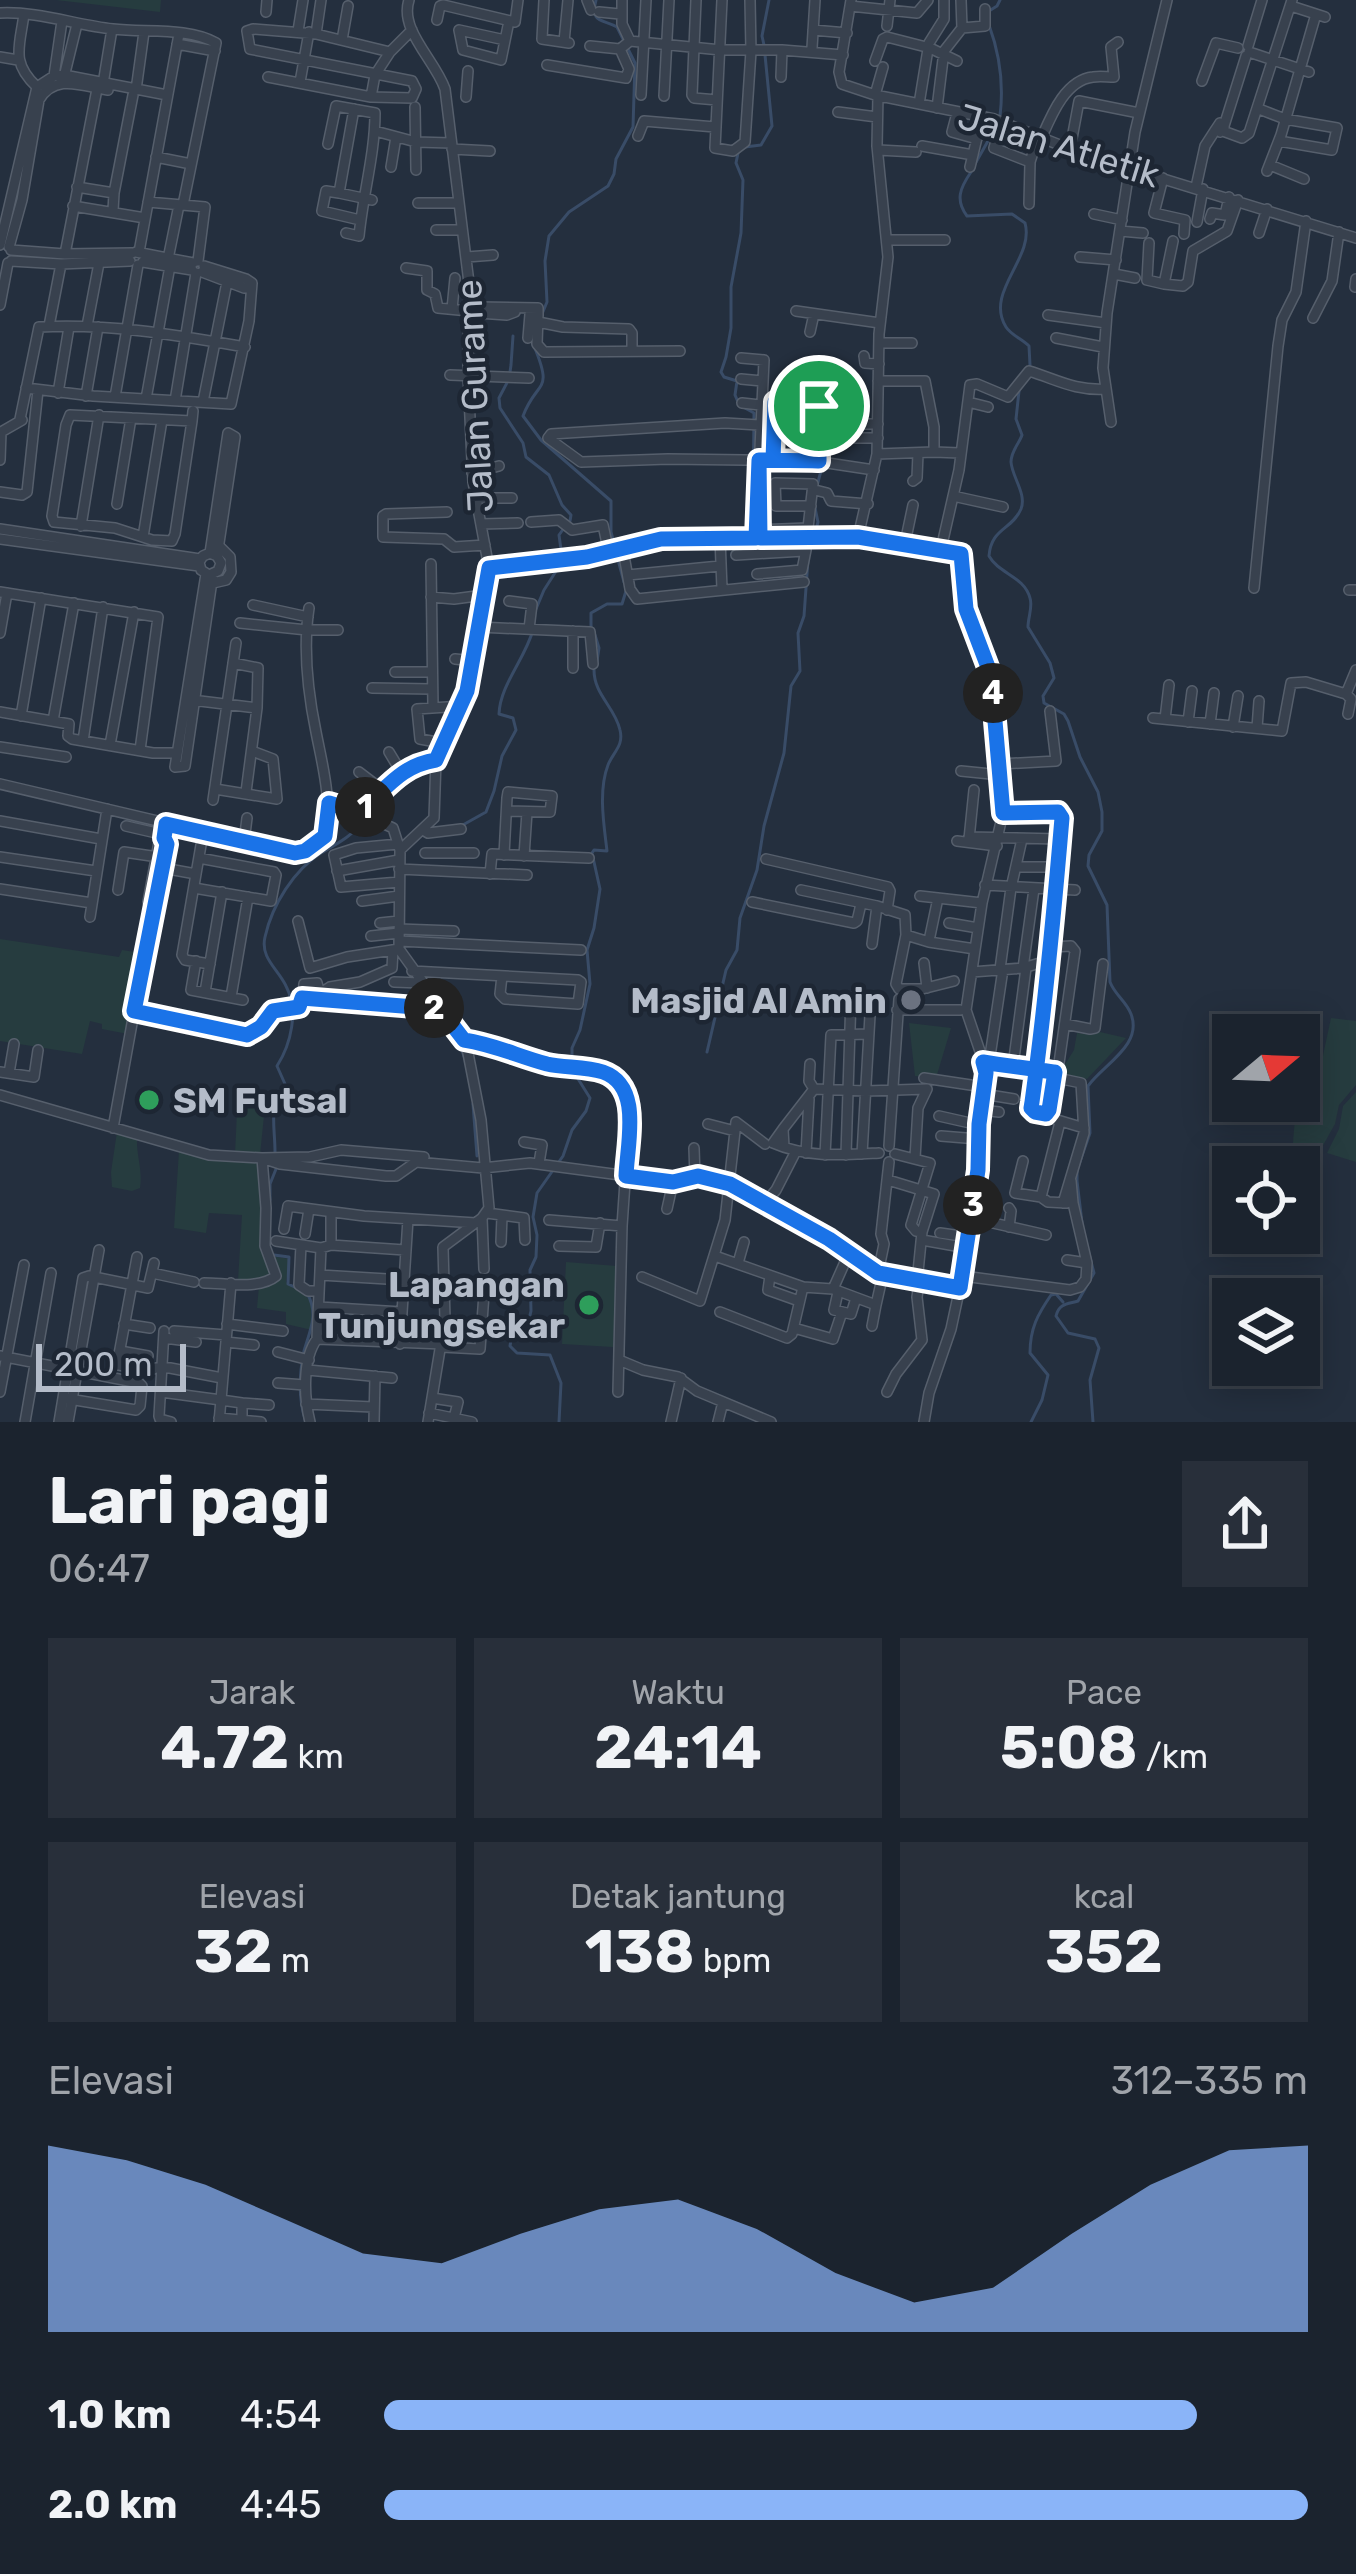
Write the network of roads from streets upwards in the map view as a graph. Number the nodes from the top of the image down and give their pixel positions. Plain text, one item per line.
1 (267, 0) edge
2 (303, 0) edge
3 (321, 0) edge
4 (410, 0) edge
5 (518, 0) edge
6 (544, 0) edge
7 (568, 0) edge
8 (622, 0) edge
9 (646, 0) edge
10 (669, 0) edge
11 (696, 0) edge
12 (722, 0) edge
13 (751, 0) edge
14 (815, 0) edge
15 (928, 0) edge
16 (944, 0) edge
17 (962, 0) edge
18 (1167, 0) edge
19 (1259, 0) edge
20 (851, 3) edge
21 (1292, 3) edge
22 (885, 4) edge
23 (348, 6) dead end
24 (592, 7) edge
25 (985, 9) dead end
26 (0, 13) edge
27 (266, 13) dead end
28 (25, 14) junction
29 (620, 14) junction
30 (436, 20) dead end
31 (62, 21) junction
32 (509, 21) junction
33 (77, 23) junction
34 (887, 26) dead end
35 (985, 26) junction
36 (112, 29) junction
37 (412, 30) junction
38 (813, 30) junction
39 (961, 31) junction
40 (144, 32) junction
41 (308, 32) junction
42 (847, 33) junction
43 (178, 39) junction
44 (342, 40) junction
45 (505, 40) junction
46 (990, 40) dead end
47 (1118, 42) dead end
48 (629, 44) junction
49 (668, 45) junction
50 (590, 46) dead end
51 (694, 47) junction
52 (930, 48) junction
53 (812, 49) dead end
54 (721, 50) junction
55 (1244, 50) junction
56 (751, 51) junction
57 (390, 52) junction
58 (774, 52) junction
59 (943, 56) junction
60 (0, 57) edge
61 (842, 57) junction
62 (304, 58) junction
63 (18, 60) junction
64 (1274, 60) junction
65 (957, 61) dead end
66 (1080, 62) dead end
67 (547, 65) dead end
68 (1304, 70) junction
69 (468, 71) dead end
70 (375, 75) junction
71 (268, 77) dead end
72 (781, 77) dead end
73 (1089, 77) junction
74 (61, 78) junction
75 (1062, 79) dead end
76 (1202, 81) dead end
77 (300, 82) junction
78 (467, 83) junction
79 (443, 84) junction
80 (100, 86) junction
81 (1069, 90) junction
82 (134, 92) junction
83 (36, 95) junction
84 (641, 95) dead end
85 (877, 95) junction
86 (664, 96) dead end
87 (371, 97) junction
88 (466, 97) dead end
89 (167, 99) junction
90 (717, 100) junction
91 (919, 104) junction
92 (415, 107) dead end
93 (937, 108) junction
94 (354, 109) junction
95 (1259, 110) junction
96 (838, 112) dead end
97 (957, 112) junction
98 (1139, 113) junction
99 (716, 115) junction
100 (746, 116) junction
101 (877, 117) junction
102 (988, 118) junction
103 (1285, 118) junction
104 (715, 127) junction
105 (1002, 128) junction
106 (1220, 128) junction
107 (936, 130) dead end
108 (375, 131) junction
109 (952, 132) junction
110 (638, 136) dead end
111 (1044, 136) junction
112 (397, 137) junction
113 (976, 139) junction
114 (1283, 141) junction
115 (416, 142) junction
116 (328, 144) dead end
117 (452, 146) junction
118 (1070, 149) junction
119 (878, 150) junction
120 (490, 151) dead end
121 (156, 158) junction
122 (1030, 162) junction
123 (191, 164) junction
124 (391, 167) dead end
125 (1130, 169) junction
126 (416, 170) dead end
127 (1162, 178) junction
128 (1304, 179) dead end
129 (77, 187) junction
130 (1200, 188) junction
131 (114, 194) junction
132 (339, 194) junction
133 (367, 199) junction
134 (1234, 199) junction
135 (148, 202) junction
136 (418, 203) dead end
137 (459, 203) junction
138 (1028, 204) dead end
139 (181, 205) junction
140 (74, 206) junction
141 (1267, 209) junction
142 (113, 211) junction
143 (1094, 214) dead end
144 (146, 218) junction
145 (1210, 219) dead end
146 (361, 220) junction
147 (1306, 221) junction
148 (1197, 222) dead end
149 (1121, 226) junction
150 (436, 230) dead end
151 (462, 230) junction
152 (1340, 232) junction
153 (346, 233) dead end
154 (1259, 233) dead end
155 (1184, 234) dead end
156 (1356, 238) edge
157 (887, 240) junction
158 (945, 240) dead end
159 (1173, 242) dead end
160 (451, 253) dead end
161 (6, 254) edge
162 (466, 254) junction
163 (493, 255) dead end
164 (1081, 257) dead end
165 (81, 258) junction
166 (137, 258) junction
167 (63, 259) junction
168 (1116, 260) junction
169 (99, 263) junction
170 (169, 263) junction
171 (198, 268) junction
172 (406, 268) dead end
173 (1114, 274) junction
174 (455, 278) dead end
175 (1136, 278) dead end
176 (227, 282) junction
177 (1164, 284) junction
178 (251, 288) junction
179 (0, 305) edge
180 (452, 309) junction
181 (796, 311) dead end
182 (474, 313) junction
183 (814, 314) junction
184 (1048, 315) dead end
185 (536, 317) junction
186 (1313, 318) dead end
187 (880, 323) junction
188 (1106, 323) junction
189 (50, 326) junction
190 (92, 327) junction
191 (563, 327) junction
192 (126, 328) junction
193 (37, 331) junction
194 (157, 331) junction
195 (68, 332) junction
196 (810, 332) dead end
197 (188, 337) junction
198 (528, 338) dead end
199 (1056, 338) dead end
200 (216, 342) junction
201 (879, 343) junction
202 (912, 344) dead end
203 (244, 347) junction
204 (1103, 347) junction
205 (632, 350) junction
206 (680, 351) dead end
207 (564, 352) junction
208 (864, 356) dead end
209 (740, 358) dead end
210 (879, 364) junction
211 (450, 375) dead end
212 (468, 375) junction
213 (529, 378) dead end
214 (741, 380) dead end
215 (762, 381) junction
216 (878, 381) junction
217 (811, 386) dead end
218 (32, 389) junction
219 (1106, 389) junction
220 (58, 393) junction
221 (86, 396) junction
222 (115, 397) junction
223 (146, 399) junction
224 (175, 400) junction
225 (203, 402) junction
226 (968, 402) junction
227 (742, 403) dead end
228 (797, 404) junction
229 (760, 405) junction
230 (988, 407) dead end
231 (100, 415) junction
232 (130, 418) junction
233 (20, 419) junction
234 (162, 420) junction
235 (33, 422) junction
236 (1111, 422) dead end
237 (832, 424) junction
238 (878, 424) junction
239 (755, 425) junction
240 (1, 432) edge
241 (828, 438) junction
242 (878, 438) junction
243 (934, 452) junction
244 (918, 453) junction
245 (960, 453) junction
246 (877, 454) junction
247 (0, 455) edge
248 (756, 460) junction
249 (773, 460) junction
250 (796, 460) junction
251 (824, 462) junction
252 (499, 466) dead end
253 (874, 470) junction
254 (472, 473) junction
255 (913, 481) dead end
256 (818, 490) junction
257 (0, 492) edge
258 (953, 496) junction
259 (476, 498) junction
260 (512, 498) dead end
261 (117, 504) dead end
262 (868, 504) junction
263 (913, 505) dead end
264 (811, 506) junction
265 (1004, 507) dead end
266 (447, 512) dead end
267 (531, 521) dead end
268 (518, 523) dead end
269 (481, 524) junction
270 (82, 526) junction
271 (112, 527) junction
272 (0, 529) edge
273 (758, 534) junction
274 (142, 537) junction
275 (858, 537) junction
276 (0, 539) edge
277 (810, 540) junction
278 (720, 541) junction
279 (904, 543) junction
280 (485, 545) junction
281 (940, 549) junction
282 (109, 550) junction
283 (618, 552) junction
284 (736, 555) dead end
285 (431, 563) dead end
286 (210, 564) junction
287 (720, 566) junction
288 (489, 568) junction
289 (758, 574) dead end
290 (628, 575) junction
291 (804, 581) dead end
292 (1254, 588) dead end
293 (722, 589) junction
294 (4, 592) edge
295 (484, 595) junction
296 (431, 597) junction
297 (41, 598) junction
298 (509, 601) dead end
299 (74, 603) junction
300 (254, 605) dead end
301 (103, 608) junction
302 (134, 612) junction
303 (2, 613) edge
304 (241, 623) dead end
305 (479, 627) junction
306 (338, 629) dead end
307 (307, 630) junction
308 (535, 630) junction
309 (573, 631) junction
310 (0, 632) edge
311 (236, 643) dead end
312 (550, 648) dead end
313 (455, 659) dead end
314 (474, 661) junction
315 (233, 663) junction
316 (593, 664) dead end
317 (573, 668) dead end
318 (1356, 670) edge
319 (395, 672) dead end
320 (430, 672) junction
321 (372, 688) dead end
322 (431, 689) junction
323 (1192, 691) dead end
324 (1214, 693) dead end
325 (1153, 694) dead end
326 (1346, 694) junction
327 (191, 696) junction
328 (1238, 696) dead end
329 (1259, 701) dead end
330 (1282, 702) dead end
331 (223, 703) junction
332 (462, 706) junction
333 (433, 707) junction
334 (257, 708) junction
335 (1050, 711) dead end
336 (0, 712) edge
337 (1348, 714) dead end
338 (21, 716) junction
339 (53, 721) junction
340 (1188, 722) junction
341 (69, 724) junction
342 (1210, 724) junction
343 (83, 726) junction
344 (1233, 727) junction
345 (1257, 728) junction
346 (1282, 730) junction
347 (82, 741) junction
348 (442, 743) junction
349 (110, 746) junction
350 (0, 747) edge
351 (140, 750) junction
352 (252, 751) junction
353 (388, 752) dead end
354 (66, 757) dead end
355 (436, 760) junction
356 (1000, 770) junction
357 (961, 771) dead end
358 (359, 772) dead end
359 (401, 772) junction
360 (0, 784) edge
361 (974, 790) dead end
362 (384, 791) junction
363 (246, 793) junction
364 (329, 803) junction
365 (106, 809) junction
366 (507, 811) junction
367 (526, 812) junction
368 (1003, 813) junction
369 (364, 814) junction
370 (247, 818) dead end
371 (0, 821) edge
372 (126, 826) dead end
373 (460, 829) dead end
374 (425, 831) junction
375 (165, 832) junction
376 (101, 839) junction
377 (1022, 839) junction
378 (1059, 839) junction
379 (244, 842) junction
380 (997, 842) junction
381 (202, 844) dead end
382 (401, 852) junction
383 (425, 853) dead end
384 (446, 853) junction
385 (474, 853) dead end
386 (505, 855) junction
387 (524, 856) junction
388 (0, 857) edge
389 (199, 858) junction
390 (589, 859) dead end
391 (766, 859) dead end
392 (162, 861) junction
393 (1016, 867) junction
394 (1058, 867) junction
395 (96, 871) junction
396 (338, 871) junction
397 (444, 872) junction
398 (196, 874) junction
399 (527, 875) dead end
400 (497, 877) junction
401 (399, 882) junction
402 (985, 885) junction
403 (194, 888) junction
404 (1011, 888) junction
405 (0, 889) edge
406 (1034, 889) junction
407 (1057, 889) junction
408 (118, 890) dead end
409 (801, 890) dead end
410 (1075, 890) dead end
411 (222, 892) junction
412 (398, 896) junction
413 (920, 896) dead end
414 (248, 897) junction
415 (938, 898) junction
416 (362, 901) dead end
417 (148, 902) dead end
418 (752, 902) dead end
419 (92, 903) junction
420 (982, 903) junction
421 (861, 904) junction
422 (882, 908) junction
423 (90, 917) dead end
424 (298, 921) dead end
425 (380, 922) dead end
426 (949, 923) dead end
427 (978, 928) junction
428 (454, 931) dead end
429 (906, 934) junction
430 (371, 936) dead end
431 (930, 936) dead end
432 (398, 938) junction
433 (872, 944) dead end
434 (1052, 947) junction
435 (975, 949) junction
436 (581, 950) dead end
437 (1050, 960) junction
438 (196, 962) junction
439 (210, 964) junction
440 (924, 964) dead end
441 (1103, 964) dead end
442 (1024, 968) junction
443 (1001, 969) junction
444 (412, 971) junction
445 (502, 976) junction
446 (971, 978) junction
447 (954, 981) dead end
448 (394, 982) dead end
449 (421, 983) junction
450 (927, 988) junction
451 (191, 990) junction
452 (205, 992) junction
453 (231, 997) junction
454 (851, 997) dead end
455 (321, 998) junction
456 (871, 998) dead end
457 (244, 1000) dead end
458 (189, 1005) dead end
459 (440, 1009) junction
460 (928, 1010) junction
461 (960, 1010) dead end
462 (134, 1011) junction
463 (1065, 1024) junction
464 (971, 1028) junction
465 (993, 1032) junction
466 (850, 1033) junction
467 (869, 1034) junction
468 (464, 1040) junction
469 (14, 1044) dead end
470 (38, 1049) dead end
471 (986, 1062) junction
472 (810, 1064) dead end
473 (1013, 1066) junction
474 (1036, 1070) junction
475 (1057, 1071) junction
476 (5, 1072) edge
477 (924, 1078) dead end
478 (829, 1090) junction
479 (892, 1090) junction
480 (848, 1091) junction
481 (866, 1091) junction
482 (983, 1091) junction
483 (812, 1094) junction
484 (0, 1095) edge
485 (1014, 1099) dead end
486 (981, 1110) junction
487 (999, 1112) dead end
488 (939, 1116) dead end
489 (1060, 1122) junction
490 (708, 1124) dead end
491 (979, 1124) junction
492 (113, 1128) junction
493 (1084, 1128) junction
494 (784, 1130) junction
495 (734, 1131) junction
496 (941, 1136) dead end
497 (978, 1139) junction
498 (524, 1142) dead end
499 (768, 1143) junction
500 (784, 1147) junction
501 (694, 1148) dead end
502 (328, 1152) junction
503 (801, 1152) junction
504 (862, 1154) junction
505 (888, 1154) junction
506 (825, 1155) junction
507 (846, 1155) junction
508 (262, 1158) junction
509 (915, 1158) junction
510 (759, 1159) dead end
511 (1023, 1161) dead end
512 (539, 1163) junction
513 (483, 1164) junction
514 (327, 1168) junction
515 (626, 1176) junction
516 (695, 1177) junction
517 (888, 1180) junction
518 (673, 1182) junction
519 (730, 1184) junction
520 (920, 1188) junction
521 (1041, 1196) junction
522 (765, 1203) junction
523 (1068, 1203) junction
524 (1009, 1208) dead end
525 (309, 1209) junction
526 (667, 1209) dead end
527 (331, 1212) junction
528 (502, 1216) junction
529 (482, 1218) junction
530 (971, 1218) junction
531 (408, 1219) junction
532 (549, 1220) dead end
533 (600, 1223) junction
534 (622, 1226) junction
535 (1009, 1227) junction
536 (284, 1229) dead end
537 (940, 1233) dead end
538 (1046, 1234) dead end
539 (922, 1236) junction
540 (303, 1240) junction
541 (525, 1240) dead end
542 (276, 1241) dead end
543 (501, 1242) dead end
544 (745, 1242) dead end
545 (968, 1243) junction
546 (326, 1246) junction
547 (560, 1246) dead end
548 (96, 1248) dead end
549 (405, 1250) junction
550 (849, 1253) junction
551 (715, 1256) junction
552 (137, 1257) dead end
553 (1067, 1260) dead end
554 (176, 1262) dead end
555 (737, 1263) junction
556 (1087, 1263) junction
557 (24, 1265) dead end
558 (484, 1269) dead end
559 (878, 1272) junction
560 (51, 1273) dead end
561 (320, 1275) junction
562 (88, 1276) junction
563 (770, 1276) junction
564 (641, 1277) dead end
565 (174, 1278) junction
566 (404, 1280) junction
567 (918, 1282) junction
568 (961, 1282) junction
569 (132, 1284) junction
570 (803, 1286) junction
571 (231, 1287) junction
572 (444, 1289) junction
573 (835, 1290) junction
574 (320, 1291) junction
575 (484, 1294) junction
576 (509, 1296) dead end
577 (856, 1298) junction
578 (799, 1301) junction
579 (876, 1305) junction
580 (319, 1307) junction
581 (402, 1312) junction
582 (720, 1312) dead end
583 (842, 1312) junction
584 (124, 1324) junction
585 (481, 1325) junction
586 (872, 1326) dead end
587 (150, 1328) dead end
588 (521, 1328) dead end
589 (794, 1328) junction
590 (283, 1331) dead end
591 (167, 1333) junction
592 (226, 1334) junction
593 (317, 1339) junction
594 (196, 1342) dead end
595 (400, 1344) junction
596 (254, 1345) dead end
597 (442, 1345) junction
598 (120, 1351) junction
599 (278, 1352) dead end
600 (4, 1354) edge
601 (148, 1356) dead end
602 (619, 1360) junction
603 (36, 1361) junction
604 (306, 1362) junction
605 (73, 1364) junction
606 (162, 1368) junction
607 (375, 1376) junction
608 (222, 1378) junction
609 (392, 1378) dead end
610 (681, 1378) junction
611 (278, 1382) dead end
612 (302, 1384) junction
613 (1, 1386) edge
614 (161, 1391) junction
615 (618, 1392) dead end
616 (887, 1392) dead end
617 (432, 1398) junction
618 (67, 1399) junction
619 (221, 1400) junction
620 (724, 1402) junction
621 (242, 1403) junction
622 (306, 1403) junction
623 (269, 1405) dead end
624 (374, 1407) junction
625 (428, 1417) edge
626 (219, 1420) edge
627 (453, 1420) edge
628 (242, 1421) edge
629 (374, 1421) edge
630 (25, 1422) edge
631 (64, 1422) edge
632 (171, 1422) edge
633 (262, 1422) edge
634 (310, 1422) edge
635 (386, 1422) edge
636 (472, 1422) edge
637 (671, 1422) edge
638 (718, 1422) edge
639 (770, 1422) edge
640 (924, 1422) edge

1 - 27 street
2 - 41 street
3 - 41 street
4 - 37 street, Jalan Gurame
5 - 32 street
6 - 7 street
8 - 29 street
9 - 48 street
10 - 49 street
11 - 51 street
12 - 54 street
13 - 56 street
14 - 38 street
15 - 22 street
16 - 52 street
17 - 39 street
18 - 98 street
19 - 55 street
20 - 22 street
20 - 42 street
21 - 64 street
21 - 68 street
22 - 34 street
23 - 44 street
24 - 29 street
25 - 35 street
26 - 28 street
28 - 31 street
28 - 63 street
29 - 48 street
30 - 32 street
31 - 33 street
31 - 74 street
32 - 45 street
33 - 36 street
33 - 74 street
35 - 39 street
35 - 46 street
36 - 40 street
36 - 80 street
37 - 57 street
37 - 79 street, Jalan Gurame
38 - 42 street
38 - 53 street
39 - 59 street
40 - 43 street
40 - 82 street
41 - 44 street
41 - 62 street
41 - 62 street
42 - 61 street
43 - 89 street
43 - 123 street
44 - 57 street
45 - 45 street
47 - 73 street
48 - 49 street
48 - 50 street
48 - 67 street
48 - 84 street
49 - 51 street
49 - 86 street
51 - 54 street
51 - 90 street
52 - 59 street
52 - 85 street
52 - 91 street
54 - 56 street
54 - 90 street
55 - 64 street
55 - 76 street
55 - 106 street
56 - 58 street
56 - 100 street
57 - 70 street
58 - 61 street
58 - 72 street
59 - 65 street
59 - 93 street
60 - 63 street
61 - 85 street
62 - 70 street
62 - 77 street
63 - 83 street
64 - 68 street
64 - 95 street
66 - 73 street
68 - 103 street
69 - 78 street
70 - 87 street
70 - 87 street
71 - 77 street
73 - 81 street
74 - 80 street
74 - 83 street
75 - 81 street
77 - 87 street
78 - 79 street
78 - 88 street
79 - 117 street, Jalan Gurame
80 - 82 street
80 - 129 street
81 - 111 street
82 - 89 street
82 - 131 street
83 - 161 street
85 - 91 street, Jalan Atletik
85 - 101 street
89 - 121 street
90 - 99 street
91 - 93 street, Jalan Atletik
92 - 115 street
93 - 97 street, Jalan Atletik
94 - 108 street
94 - 116 street
94 - 132 street
95 - 103 street
95 - 106 street
96 - 101 street
97 - 102 street, Jalan Atletik
97 - 109 street
98 - 118 street
98 - 125 street
99 - 100 street
99 - 104 street
100 - 104 street
101 - 119 street
102 - 105 street, Jalan Atletik
102 - 113 street
103 - 114 street
103 - 114 street
104 - 110 street
105 - 111 street, Jalan Atletik
105 - 122 street
106 - 130 street
107 - 109 street
108 - 112 street
108 - 133 street
109 - 113 street
111 - 118 street, Jalan Atletik
111 - 122 street
112 - 115 street
112 - 124 street
113 - 119 street
114 - 128 street
115 - 117 street
115 - 126 street
117 - 120 street
117 - 137 street, Jalan Gurame
118 - 125 street, Jalan Atletik
119 - 157 street
121 - 123 street
121 - 135 street
122 - 138 street
123 - 139 street
125 - 127 street, Jalan Atletik
125 - 149 street
127 - 130 street, Jalan Atletik
127 - 155 street
129 - 131 street
129 - 140 street
130 - 134 street, Jalan Atletik
130 - 148 street
131 - 142 street
132 - 133 street
132 - 146 street
133 - 146 street
134 - 141 street, Jalan Atletik
134 - 145 street
134 - 177 street
135 - 139 street
135 - 144 street
136 - 137 street
137 - 151 street, Jalan Gurame
139 - 170 street
139 - 171 street
140 - 142 street
140 - 167 street
141 - 147 street, Jalan Atletik
141 - 154 street
142 - 144 street
143 - 149 street
144 - 166 street
146 - 153 street
147 - 152 street, Jalan Atletik
147 - 292 street
149 - 168 street
149 - 177 street
150 - 151 street
151 - 162 street, Jalan Gurame
152 - 156 street, Jalan Atletik
152 - 186 street
157 - 158 street
157 - 187 street
159 - 177 street
160 - 162 street
161 - 167 street
161 - 179 street
162 - 163 street
162 - 182 street, Jalan Gurame
164 - 168 street
165 - 166 street
165 - 167 street
165 - 169 street
166 - 169 street
166 - 170 street
166 - 192 street
167 - 189 street
168 - 173 street
169 - 190 street
170 - 171 street
170 - 194 street
171 - 176 street
171 - 178 street
171 - 197 street
172 - 180 street
173 - 175 street
173 - 188 street
174 - 180 street
176 - 178 street
176 - 200 street
178 - 203 street
180 - 182 street
181 - 183 street
182 - 185 street
182 - 212 street, Jalan Gurame
183 - 187 street
183 - 196 street
184 - 188 street
185 - 191 street
185 - 198 street
185 - 207 street
187 - 201 street
188 - 204 street
189 - 193 street
189 - 195 street
190 - 192 street
190 - 195 street
190 - 221 street
191 - 205 street
191 - 207 street
192 - 194 street
192 - 222 street
193 - 195 street
193 - 218 street
194 - 197 street
194 - 223 street
195 - 220 street
197 - 200 street
197 - 224 street
199 - 204 street
200 - 203 street
200 - 225 street
201 - 202 street
201 - 210 street
203 - 225 street
204 - 219 street
205 - 206 street
205 - 207 street
208 - 210 street
209 - 215 street
210 - 216 street
211 - 212 street
212 - 213 street
212 - 254 street, Jalan Gurame
214 - 215 street
215 - 229 street
216 - 238 street
216 - 243 street
217 - 237 street
218 - 220 street
218 - 233 street
218 - 235 street
219 - 226 street
219 - 236 street
220 - 221 street
221 - 222 street
222 - 223 street
223 - 224 street
224 - 225 street
226 - 230 street
226 - 245 street
227 - 229 street
228 - 249 street
228 - 250 street
228 - 250 street
229 - 239 street
231 - 232 street
231 - 270 street
231 - 270 street
232 - 234 street
232 - 261 street
233 - 235 street
233 - 240 street
234 - 274 street
234 - 274 street
235 - 257 street
237 - 238 street
237 - 241 street
238 - 242 street
239 - 248 street
239 - 248 street
240 - 247 street
241 - 242 street
241 - 251 street
242 - 246 street
243 - 244 street
243 - 245 street
244 - 246 street
244 - 255 street
245 - 258 street
246 - 253 street
248 - 249 street
248 - 273 street
249 - 250 street
251 - 253 street
251 - 256 street
252 - 254 street
253 - 262 street
254 - 259 street, Jalan Gurame
256 - 262 street
256 - 277 street
258 - 265 street
258 - 281 street
259 - 260 street
259 - 269 street, Jalan Gurame
262 - 275 street
263 - 279 street
264 - 264 street
264 - 273 street
266 - 280 street
267 - 283 street
268 - 269 street
269 - 280 street, Jalan Gurame
270 - 271 street
271 - 274 street
271 - 282 street
272 - 282 street
273 - 277 street
273 - 278 street
275 - 277 street
275 - 279 street
276 - 282 street
277 - 278 street
277 - 284 street
277 - 289 street
278 - 283 street
278 - 287 street
279 - 281 street
280 - 288 street, Jalan Gurame
281 - 356 street
282 - 286 street
283 - 288 street
283 - 290 street
285 - 296 street
286 - 286 street
286 - 327 street
287 - 290 street
287 - 293 street
288 - 295 street, Jalan Gurame
290 - 293 street
291 - 293 street
294 - 297 street
294 - 303 street
295 - 296 street
295 - 305 street, Jalan Gurame
296 - 320 street
297 - 299 street
297 - 338 street
298 - 308 street
299 - 301 street
299 - 339 street
300 - 307 street
301 - 302 street
301 - 343 street
302 - 349 street
302 - 351 street
303 - 310 street
304 - 307 street
305 - 308 street
305 - 314 street, Jalan Gurame
306 - 307 street
307 - 364 street
308 - 309 street
308 - 312 street
309 - 316 street
309 - 317 street
311 - 315 street
313 - 314 street
314 - 332 street, Jalan Gurame
315 - 331 street
315 - 334 street
318 - 326 street
319 - 320 street
320 - 322 street
321 - 322 street
322 - 333 street
323 - 340 street
324 - 342 street
325 - 340 street
326 - 337 street
326 - 346 street
327 - 331 street
327 - 351 street
328 - 344 street
329 - 345 street
330 - 346 street
331 - 334 street
331 - 363 street
332 - 333 street
332 - 348 street, Jalan Gurame
333 - 348 street
334 - 352 street
335 - 356 street
336 - 338 street
338 - 339 street
339 - 341 street
340 - 342 street
341 - 343 street
341 - 347 street
342 - 344 street
343 - 347 street
344 - 345 street
345 - 346 street
347 - 349 street
348 - 355 street, Jalan Gurame
349 - 351 street
350 - 354 street
352 - 363 street
352 - 363 street
353 - 359 street
355 - 359 street
355 - 374 street, Jalan Gurame
356 - 357 street
356 - 368 street
358 - 362 street
359 - 362 street
360 - 365 street
361 - 380 street
362 - 369 street
364 - 369 street
364 - 379 street
365 - 375 street
365 - 376 street
366 - 367 street
366 - 367 street
366 - 386 street
367 - 387 street
368 - 378 street
368 - 380 street
369 - 382 street
370 - 379 street
371 - 376 street
372 - 375 street
373 - 374 street
374 - 382 street
375 - 379 street
375 - 392 street
376 - 395 street
377 - 378 street
377 - 380 street
377 - 393 street
378 - 394 street
380 - 402 street
381 - 389 street
382 - 396 street
382 - 396 street
382 - 397 street
382 - 401 street
383 - 384 street
384 - 385 street
384 - 397 street
386 - 387 street
386 - 400 street
387 - 390 street
388 - 395 street
389 - 398 street
389 - 414 street
391 - 422 street
392 - 398 street
392 - 408 street
392 - 417 street
392 - 462 street
393 - 394 street
393 - 404 street
394 - 407 street
395 - 419 street
396 - 401 street
397 - 400 street
398 - 403 street
399 - 400 street
401 - 412 street
402 - 404 street
402 - 420 street
403 - 411 street
403 - 438 street
404 - 406 street
404 - 443 street
405 - 419 street
406 - 407 street
406 - 442 street
407 - 410 street
407 - 434 street
409 - 421 street
411 - 414 street
411 - 439 street
412 - 416 street
412 - 432 street
413 - 415 street
414 - 453 street
415 - 420 street
415 - 431 street
418 - 421 street
419 - 423 street
420 - 427 street
421 - 422 street
422 - 429 street
422 - 433 street
424 - 432 street
425 - 432 street
426 - 427 street
427 - 435 street
428 - 432 street
429 - 435 street
429 - 450 street
430 - 432 street
432 - 436 street
432 - 444 street
432 - 455 street
434 - 437 street
434 - 463 street
435 - 446 street
437 - 442 street
437 - 474 street
438 - 439 street
438 - 451 street
439 - 452 street
440 - 450 street
441 - 463 street
442 - 443 street
442 - 473 street
443 - 446 street
443 - 465 street
444 - 445 street
444 - 449 street
445 - 445 street
446 - 460 street
446 - 464 street
447 - 450 street
448 - 449 street
449 - 459 street
451 - 452 street
451 - 458 street
452 - 453 street
453 - 457 street
454 - 466 street
455 - 459 street
455 - 462 street
456 - 467 street
459 - 468 street
460 - 461 street
460 - 479 street
462 - 492 street
463 - 475 street
464 - 465 street
464 - 471 street
465 - 471 street
466 - 467 street
466 - 478 street
466 - 480 street
467 - 481 street
468 - 513 street
468 - 515 street
469 - 476 street
470 - 476 street
471 - 473 street
471 - 482 street
472 - 483 street
473 - 474 street
474 - 475 street
474 - 475 street
477 - 482 street
478 - 480 street
478 - 483 street
478 - 506 street
479 - 481 street
479 - 505 street
479 - 509 street
480 - 481 street
480 - 507 street
481 - 504 street
482 - 485 street
482 - 486 street
483 - 494 street
483 - 503 street
484 - 492 street
486 - 487 street
486 - 491 street
488 - 491 street
489 - 493 street
489 - 493 street
489 - 521 street
490 - 495 street
491 - 497 street
492 - 508 street
493 - 523 street
494 - 499 street
494 - 500 street
495 - 499 street
495 - 519 street
496 - 497 street
497 - 530 street
498 - 512 street
499 - 500 street
499 - 510 street
500 - 503 street
501 - 516 street
502 - 508 street
502 - 513 street
502 - 514 street
503 - 506 street
503 - 522 street
504 - 505 street
504 - 507 street
505 - 509 street
505 - 517 street
506 - 507 street
508 - 514 street
508 - 571 street
509 - 520 street
511 - 521 street
512 - 513 street
512 - 515 street
513 - 514 street
513 - 529 street
515 - 518 street
515 - 534 street
516 - 518 street
516 - 519 street
517 - 520 street
517 - 559 street
518 - 526 street
519 - 522 street
519 - 551 street
520 - 539 street
521 - 523 street
522 - 550 street
523 - 556 street
524 - 535 street
525 - 527 street
525 - 536 street
525 - 540 street
527 - 531 street
527 - 546 street
528 - 529 street
528 - 541 street
528 - 543 street
529 - 531 street
529 - 558 street
529 - 572 street
530 - 535 street
530 - 545 street
531 - 549 street
532 - 533 street
533 - 534 street
533 - 547 street
534 - 602 street
535 - 538 street
537 - 545 street
539 - 545 street
539 - 567 street
540 - 542 street
540 - 546 street
540 - 574 street
544 - 555 street
545 - 568 street
546 - 549 street
546 - 561 street
548 - 562 street
549 - 566 street
550 - 559 street
550 - 573 street
551 - 555 street
551 - 564 street
552 - 569 street
553 - 556 street
554 - 565 street
555 - 563 street
556 - 568 street
557 - 600 street
559 - 567 street
559 - 579 street
560 - 603 street
561 - 566 street
561 - 574 street
562 - 569 street
562 - 605 street
563 - 570 street
563 - 578 street
565 - 569 street
565 - 571 street
566 - 581 street
567 - 568 street
567 - 616 street
568 - 640 street
569 - 584 street
570 - 573 street
570 - 578 street
571 - 592 street
572 - 575 street
572 - 597 street
573 - 577 street
573 - 583 street
574 - 580 street
575 - 576 street
575 - 585 street
577 - 579 street
577 - 583 street
578 - 589 street
579 - 586 street
580 - 581 street
580 - 593 street
581 - 595 street
582 - 589 street
583 - 589 street
584 - 587 street
584 - 598 street
585 - 588 street
585 - 597 street
590 - 592 street
591 - 592 street
591 - 594 street
591 - 606 street
592 - 596 street
592 - 608 street
593 - 595 street
593 - 604 street
595 - 597 street
597 - 617 street
598 - 601 street
598 - 606 street
599 - 604 street
600 - 603 street
600 - 613 street
602 - 610 street
602 - 615 street
603 - 605 street
603 - 630 street
604 - 607 street
604 - 612 street
605 - 618 street
605 - 618 street
606 - 608 street
606 - 614 street
607 - 609 street
607 - 624 street
608 - 619 street
610 - 620 street
610 - 637 street
611 - 612 street
612 - 622 street
614 - 619 street
614 - 632 street
617 - 625 street
617 - 627 street
618 - 631 street
619 - 621 street
619 - 626 street
620 - 638 street
620 - 639 street
621 - 623 street
621 - 628 street
622 - 624 street
622 - 634 street
624 - 629 street
625 - 627 street
626 - 628 street
627 - 636 street
628 - 633 street
629 - 635 street

